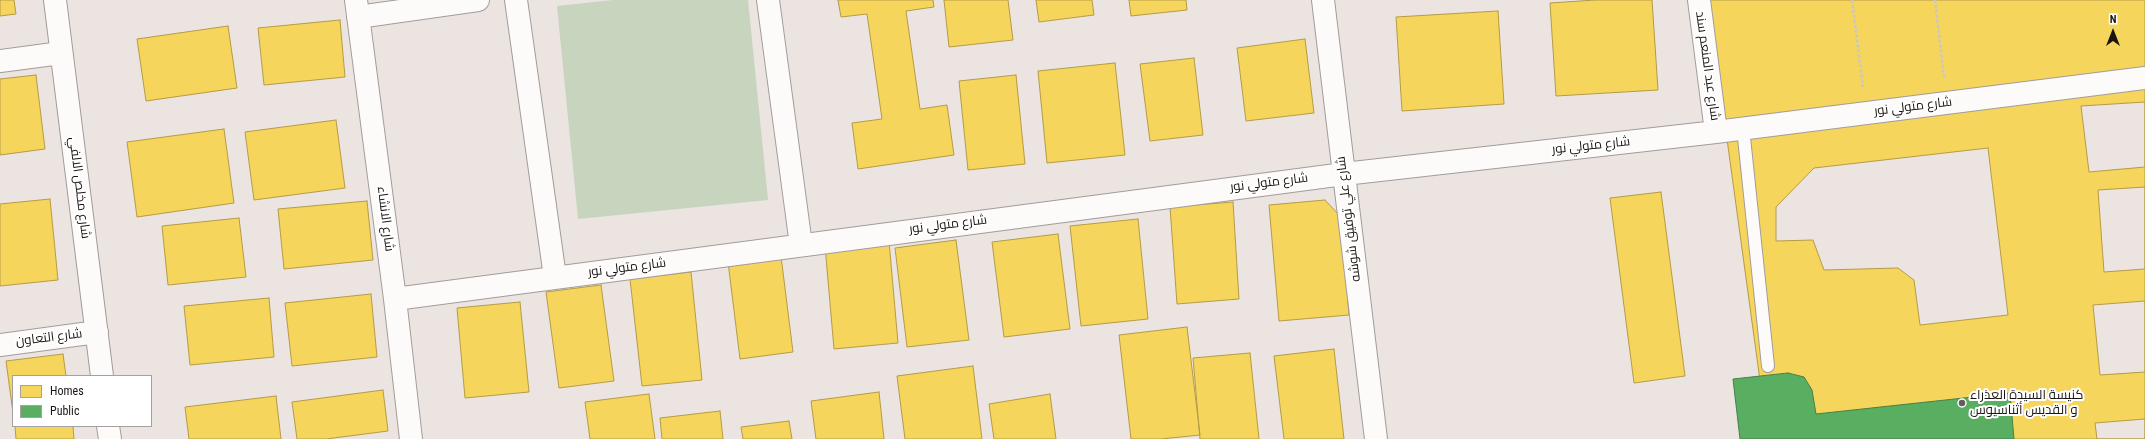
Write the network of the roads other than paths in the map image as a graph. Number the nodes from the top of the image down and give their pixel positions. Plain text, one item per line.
1 (55, 0) edge
2 (478, 0) edge
3 (516, 0) edge
4 (768, 0) edge
5 (1323, 0) edge
6 (1699, 0) edge
7 (357, 8) edge
8 (61, 53) junction
9 (0, 61) edge
10 (2145, 78) edge
11 (1743, 128) junction
12 (1716, 132) junction
13 (1344, 174) junction
14 (800, 245) junction
15 (555, 277) junction
16 (395, 299) junction
17 (97, 332) junction
18 (0, 345) edge
19 (1768, 366) dead end
20 (102, 375) edge
21 (108, 427) edge
22 (110, 439) edge
23 (411, 439) edge
24 (1376, 439) edge

1 - 8 street, شارع مخلص الالفي
2 - 7 street
3 - 15 street
4 - 14 street
5 - 13 street, شارع علي توفيق شوشه
6 - 12 street, شارع عبد المنعم سند
7 - 16 street, شارع الانشاء
8 - 9 street
8 - 17 street, شارع مخلص الالفي
10 - 11 street, شارع متولي نور
11 - 12 street, شارع متولي نور
11 - 19 lane
12 - 13 street, شارع متولي نور
13 - 14 street, شارع متولي نور
13 - 24 street, شارع علي توفيق شوشه
14 - 15 street, شارع متولي نور
15 - 16 street, شارع متولي نور
16 - 23 street, شارع الانشاء
17 - 18 street, شارع التعاون
17 - 20 street, شارع مخلص الالفي
21 - 22 street

